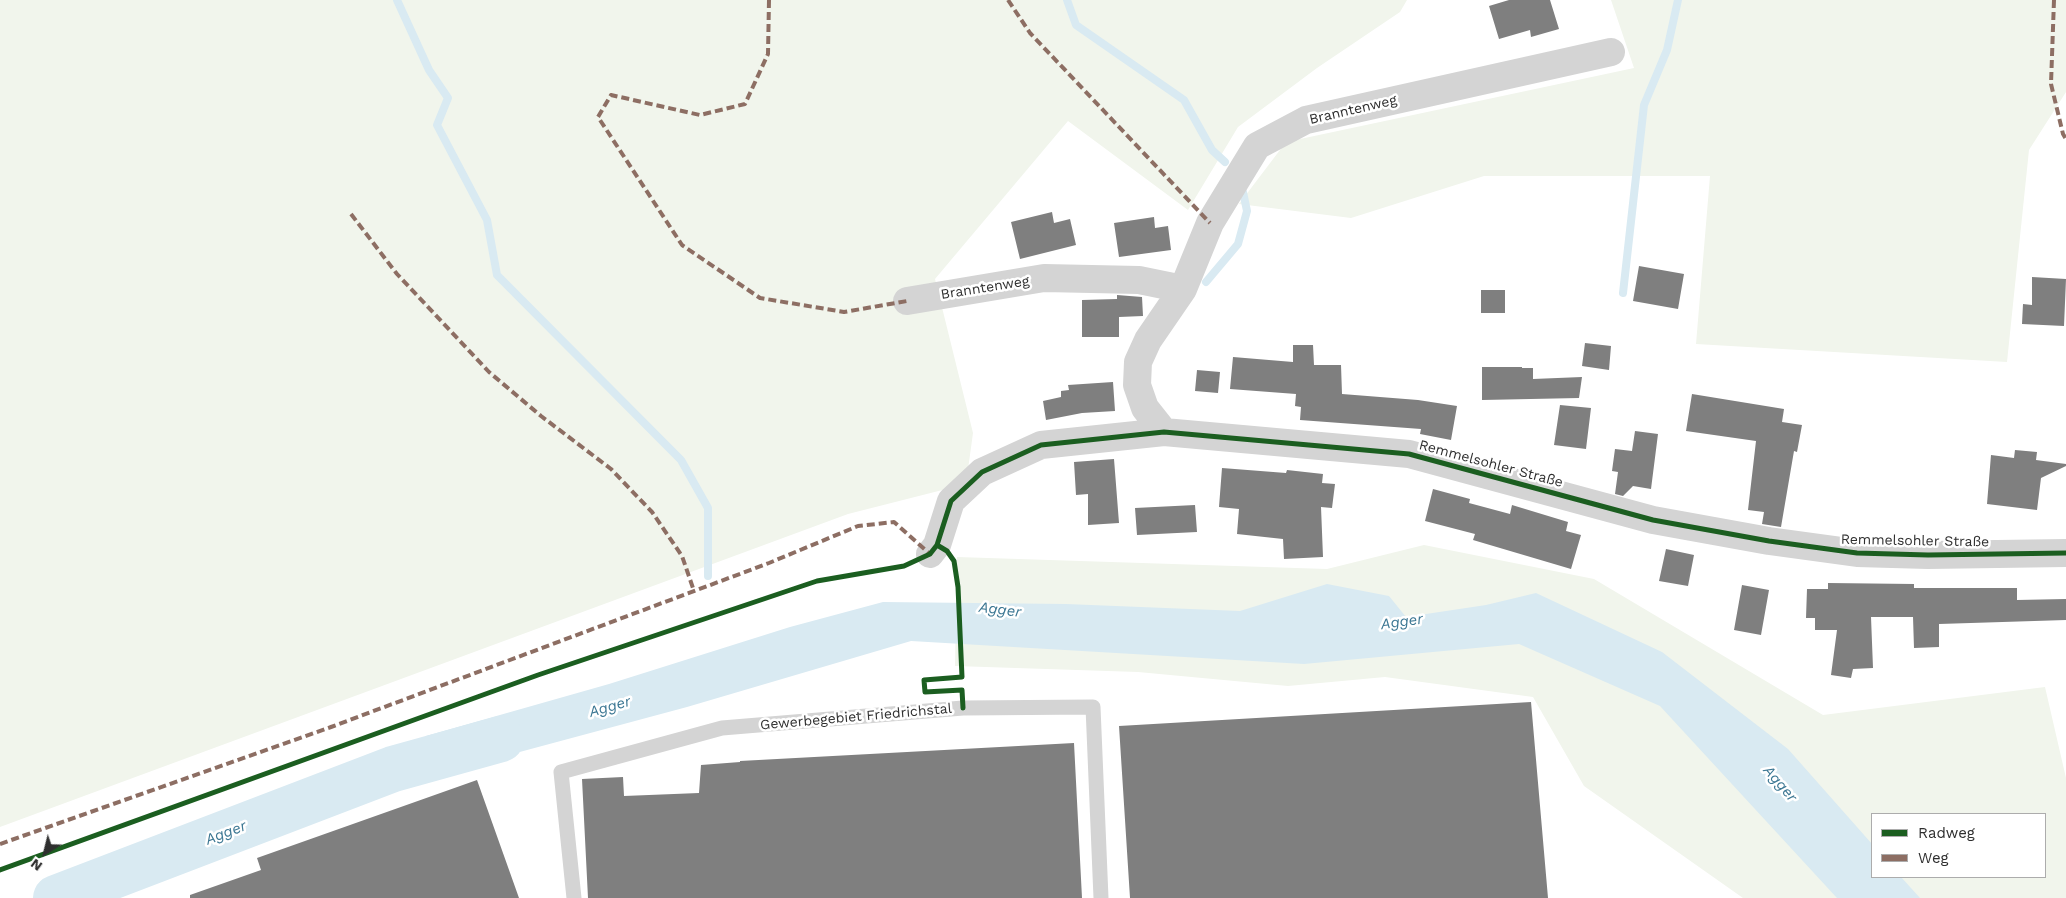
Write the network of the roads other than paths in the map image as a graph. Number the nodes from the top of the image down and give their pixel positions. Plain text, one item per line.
1 (1611, 52) dead end
2 (1183, 289) junction
3 (907, 301) dead end
4 (1164, 432) junction
5 (2066, 553) edge
6 (930, 554) dead end
7 (574, 898) edge
8 (1101, 898) edge

1 - 2 street, Branntenweg
2 - 3 street, Branntenweg
2 - 4 street, Branntenweg
4 - 5 street, Remmelsohler Straße
4 - 6 street, Remmelsohler Straße
7 - 8 lane, Gewerbegebiet Friedrichstal

